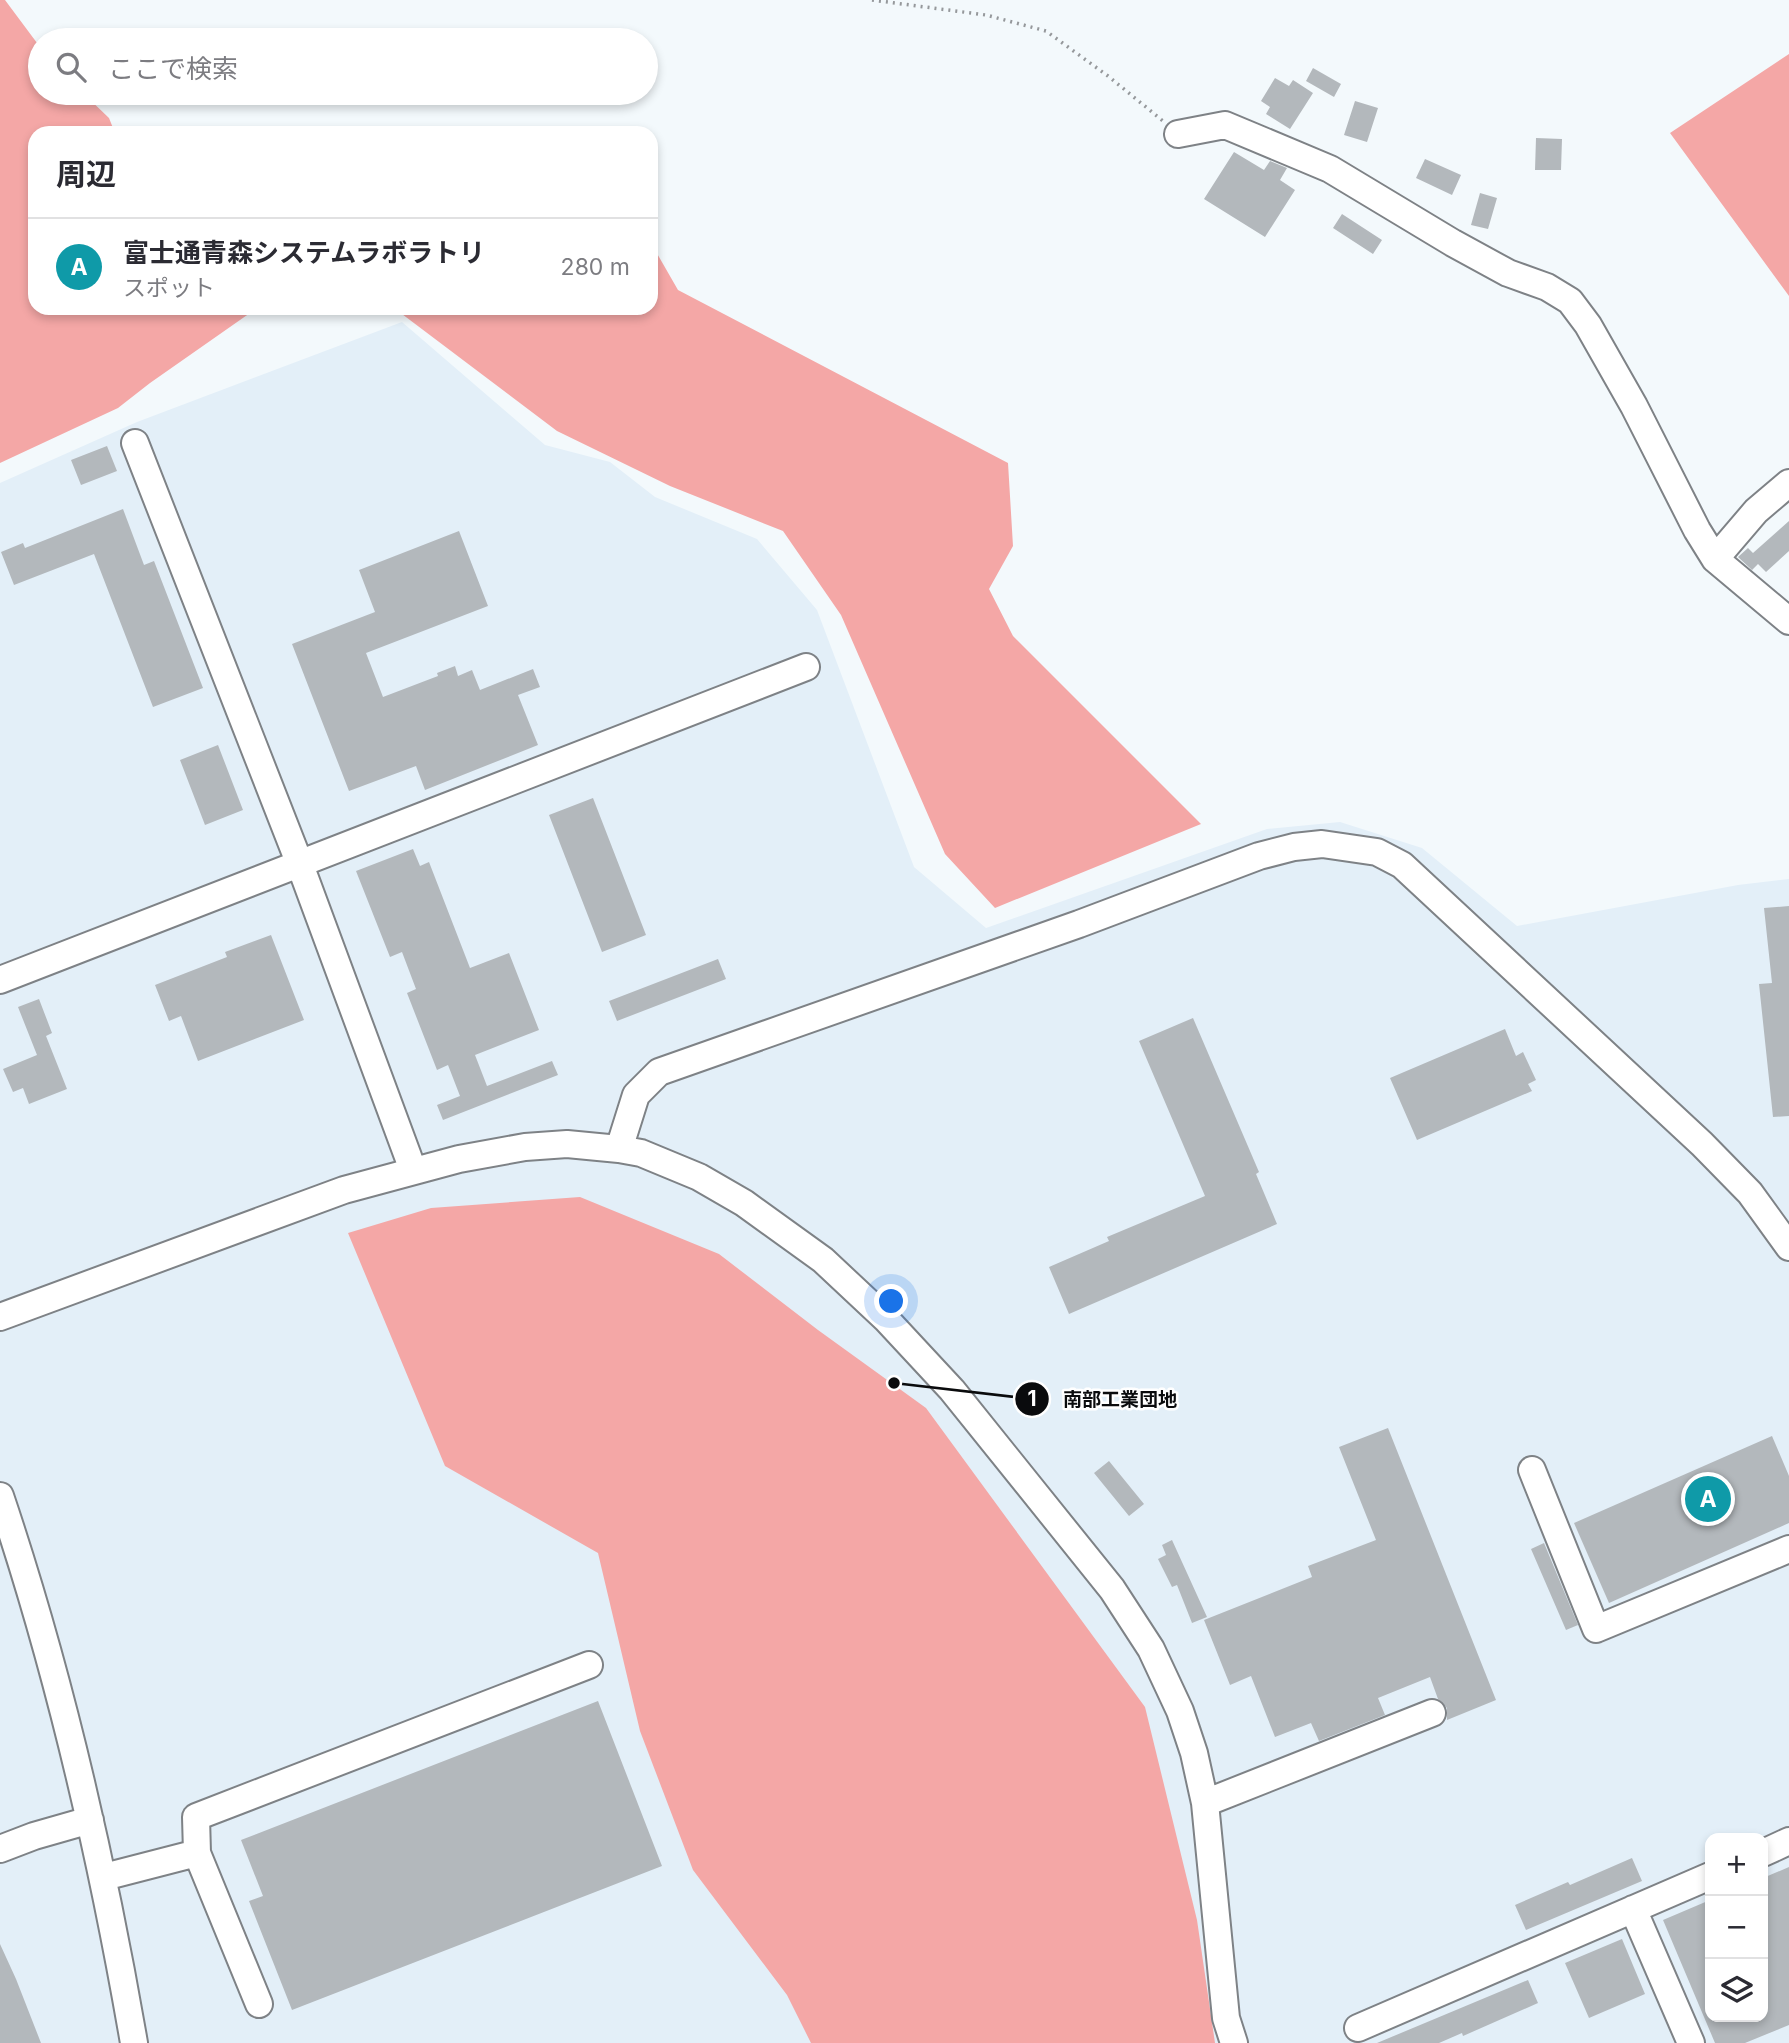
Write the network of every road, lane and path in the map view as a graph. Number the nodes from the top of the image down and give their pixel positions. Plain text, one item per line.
1 (872, 0) edge
2 (1178, 134) joint
3 (135, 443) dead end
4 (1789, 483) edge
5 (1715, 559) junction
6 (1789, 621) edge
7 (806, 667) dead end
8 (299, 862) junction
9 (0, 980) edge
10 (619, 1149) junction
11 (413, 1170) junction
12 (1789, 1247) edge
13 (0, 1317) edge
14 (1532, 1469) dead end
15 (0, 1496) edge
16 (1789, 1549) edge
17 (589, 1665) dead end
18 (1432, 1713) dead end
19 (1205, 1804) junction
20 (90, 1820) junction
21 (1789, 1841) edge
22 (0, 1849) edge
23 (1768, 1851) edge
24 (197, 1853) junction
25 (104, 1877) junction
26 (1705, 1877) edge
27 (1633, 1909) junction
28 (259, 2004) dead end
29 (1358, 2028) dead end
30 (134, 2043) edge
31 (1234, 2043) edge
32 (1690, 2043) edge

1 - 2 path
2 - 5 street
3 - 8 street
4 - 5 street
5 - 6 street
7 - 8 street
8 - 9 street
8 - 11 street
10 - 11 street
10 - 12 street
10 - 19 street
11 - 13 street
14 - 16 street
15 - 20 street
17 - 24 street
18 - 19 street
19 - 31 street
20 - 22 street
20 - 25 street
21 - 23 street
24 - 25 street
24 - 28 street
25 - 30 street
26 - 27 street
27 - 29 street
27 - 32 street

